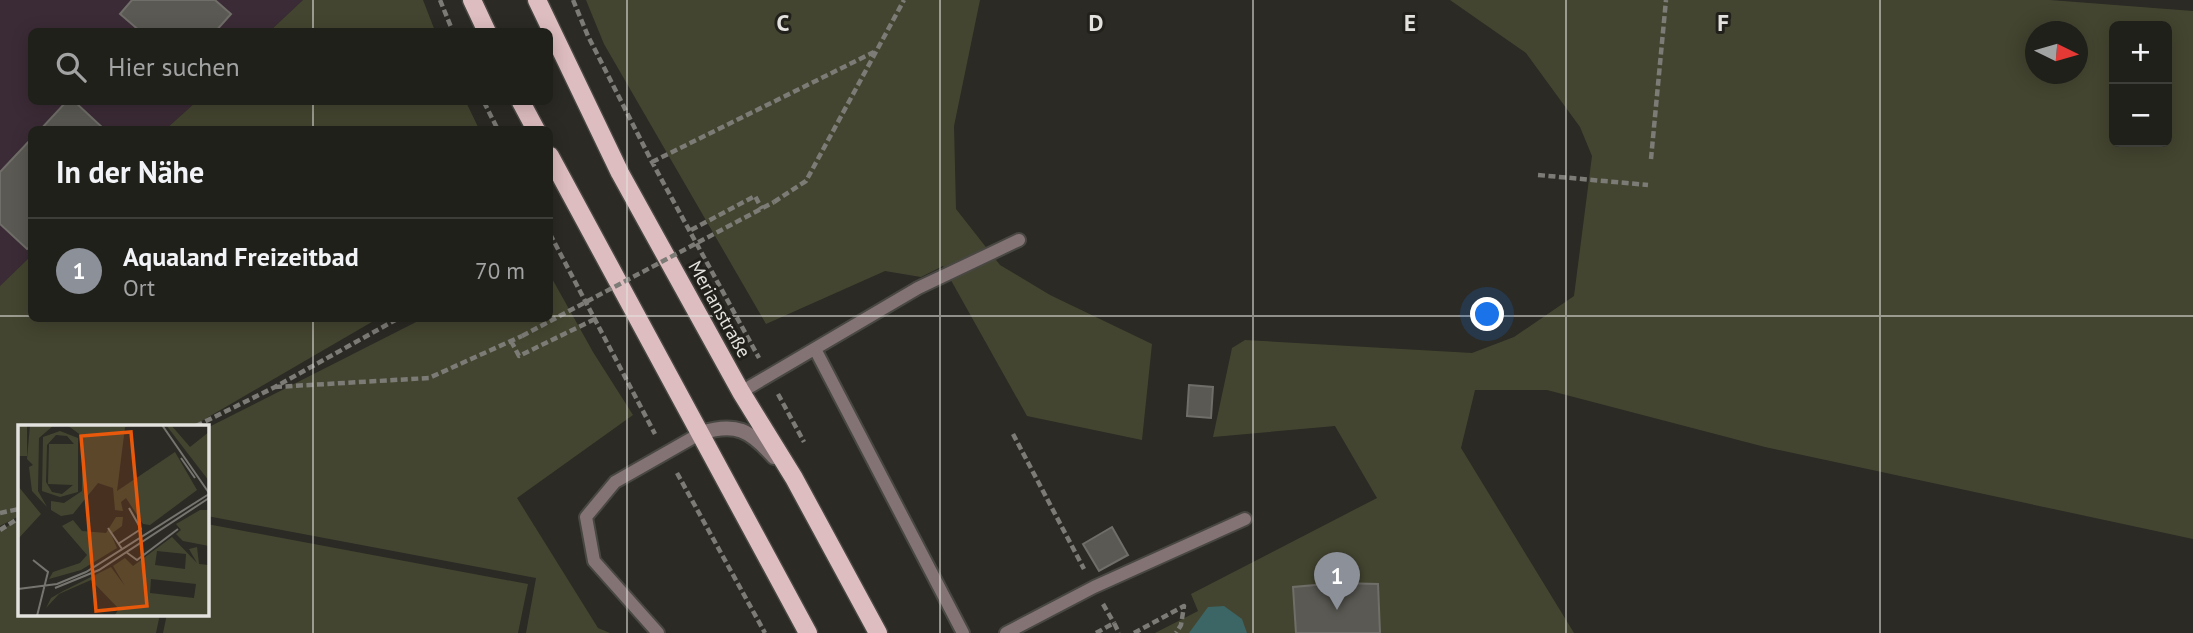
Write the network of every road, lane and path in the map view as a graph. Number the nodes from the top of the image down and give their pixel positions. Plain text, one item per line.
1 (440, 0) edge
2 (472, 0) edge
3 (537, 0) edge
4 (573, 0) edge
5 (904, 0) edge
6 (1666, 0) edge
7 (451, 28) edge
8 (484, 28) edge
9 (550, 28) edge
10 (553, 33) edge
11 (874, 52) junction
12 (486, 105) edge
13 (523, 105) edge
14 (496, 126) edge
15 (534, 126) edge
16 (1651, 159) dead end
17 (553, 162) edge
18 (1538, 175) dead end
19 (1648, 185) dead end
20 (762, 209) junction
21 (691, 230) dead end
22 (1019, 240) dead end
23 (595, 318) dead end
24 (553, 320) edge
25 (392, 322) edge
26 (548, 322) edge
27 (511, 341) junction
28 (815, 349) junction
29 (275, 387) junction
30 (741, 392) junction
31 (198, 425) edge
32 (701, 433) junction
33 (1013, 434) dead end
34 (794, 478) junction
35 (18, 509) edge
36 (0, 513) edge
37 (18, 519) edge
38 (1245, 519) dead end
39 (0, 530) edge
40 (1094, 587) junction
41 (1114, 623) junction
42 (657, 633) edge
43 (807, 633) edge
44 (877, 633) edge
45 (963, 633) edge
46 (1006, 633) edge
47 (1096, 633) edge
48 (1119, 633) edge
49 (1134, 633) edge
50 (1176, 633) edge

1 - 7 path
2 - 8 main road
3 - 9 main road, Merianstraße
4 - 11 path
5 - 11 path
6 - 16 path
10 - 30 main road, Merianstraße
11 - 20 path, bridge
12 - 14 path
13 - 15 main road
17 - 32 main road
18 - 19 path
20 - 21 path, bridge
20 - 24 path, bridge
22 - 28 lane
23 - 27 path
25 - 29 path
26 - 27 path, bridge
27 - 29 path
28 - 30 lane
28 - 45 lane
29 - 31 path
30 - 34 main road, Merianstraße
32 - 34 street
32 - 42 lane
32 - 43 main road
33 - 40 path
34 - 44 main road, Merianstraße
35 - 36 path
37 - 39 path
38 - 40 lane
40 - 41 path
40 - 46 lane
41 - 47 path
41 - 48 path
49 - 50 path

